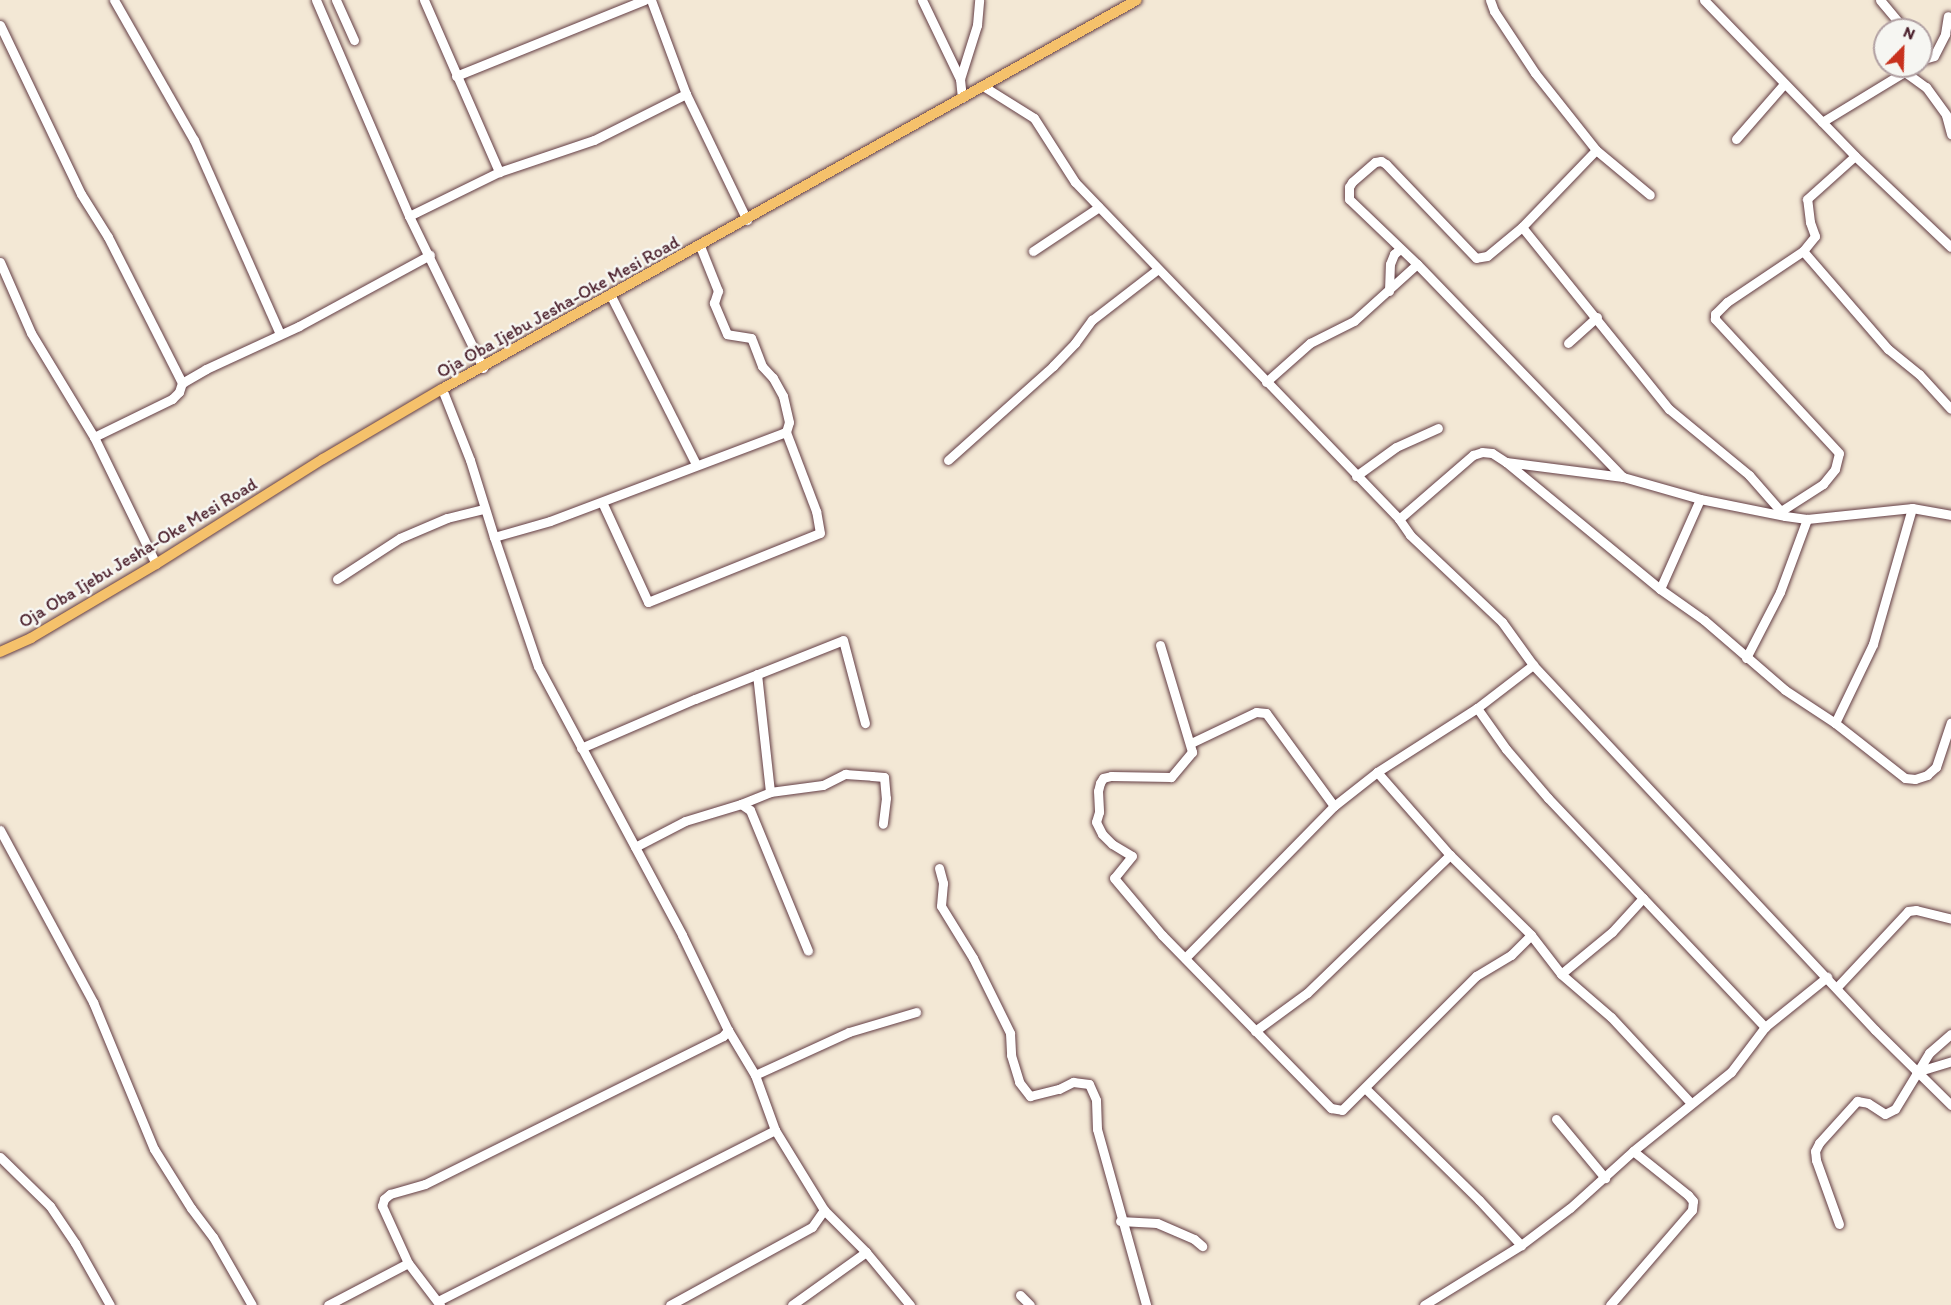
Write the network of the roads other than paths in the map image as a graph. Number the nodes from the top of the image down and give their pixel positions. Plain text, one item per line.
1 (114, 0) edge
2 (316, 0) edge
3 (336, 0) edge
4 (424, 0) edge
5 (645, 0) edge
6 (651, 0) edge
7 (922, 0) edge
8 (980, 0) edge
9 (1137, 0) edge
10 (1490, 0) edge
11 (1704, 0) edge
12 (1880, 0) edge
13 (1948, 16) dead end
14 (1895, 18) edge
15 (0, 25) edge
16 (354, 40) dead end
17 (1933, 56) edge
18 (456, 76) junction
19 (1894, 78) edge
20 (1918, 78) edge
21 (960, 79) junction
22 (1784, 84) junction
23 (983, 86) junction
24 (686, 94) junction
25 (962, 98) junction
26 (1822, 122) junction
27 (1951, 134) edge
28 (1736, 139) dead end
29 (1596, 150) junction
30 (1855, 156) junction
31 (499, 172) junction
32 (1650, 195) dead end
33 (1099, 207) junction
34 (409, 216) junction
35 (747, 220) junction
36 (1522, 227) junction
37 (700, 246) junction
38 (1951, 247) edge
39 (1400, 249) junction
40 (1033, 251) dead end
41 (1803, 251) junction
42 (430, 255) junction
43 (0, 262) edge
44 (1418, 264) junction
45 (1158, 269) junction
46 (1389, 291) junction
47 (611, 296) junction
48 (1597, 317) junction
49 (280, 334) junction
50 (1568, 343) dead end
51 (483, 368) junction
52 (1266, 382) junction
53 (182, 383) junction
54 (442, 389) junction
55 (1951, 409) edge
56 (1438, 428) dead end
57 (786, 432) junction
58 (93, 437) junction
59 (948, 460) dead end
60 (1506, 462) junction
61 (696, 464) junction
62 (1356, 476) junction
63 (1623, 477) junction
64 (1700, 499) junction
65 (602, 502) junction
66 (1912, 508) junction
67 (484, 509) junction
68 (1783, 514) junction
69 (1951, 514) edge
70 (1399, 519) junction
71 (1807, 519) junction
72 (494, 537) junction
73 (156, 564) junction
74 (337, 579) dead end
75 (1660, 589) junction
76 (1160, 645) dead end
77 (0, 652) edge
78 (1746, 658) junction
79 (1533, 665) junction
80 (757, 674) junction
81 (1477, 708) junction
82 (1951, 722) edge
83 (864, 723) dead end
84 (1835, 723) junction
85 (1191, 743) junction
86 (581, 748) junction
87 (1377, 772) junction
88 (770, 792) junction
89 (741, 804) junction
90 (1334, 806) junction
91 (883, 824) dead end
92 (0, 830) edge
93 (635, 847) junction
94 (1450, 855) junction
95 (939, 868) dead end
96 (1642, 898) junction
97 (1951, 919) edge
98 (1531, 935) junction
99 (808, 951) dead end
100 (1185, 958) junction
101 (1561, 974) junction
102 (1827, 977) junction
103 (1837, 987) junction
104 (916, 1012) dead end
105 (1765, 1027) junction
106 (728, 1030) junction
107 (1255, 1031) junction
108 (1951, 1034) edge
109 (1951, 1061) edge
110 (1916, 1072) junction
111 (755, 1075) junction
112 (1365, 1088) junction
113 (1691, 1103) junction
114 (1951, 1105) edge
115 (1556, 1119) dead end
116 (775, 1130) junction
117 (1633, 1151) junction
118 (0, 1157) edge
119 (1605, 1178) junction
120 (824, 1210) junction
121 (1120, 1221) junction
122 (1839, 1224) dead end
123 (1521, 1245) junction
124 (1202, 1246) dead end
125 (866, 1252) junction
126 (408, 1263) junction
127 (1020, 1295) dead end
128 (439, 1303) edge
129 (673, 1304) edge
130 (110, 1305) edge
131 (252, 1305) edge
132 (328, 1305) edge
133 (792, 1305) edge
134 (910, 1305) edge
135 (1030, 1305) edge
136 (1146, 1305) edge
137 (1424, 1305) edge
138 (1610, 1305) edge

1 - 49 street
2 - 34 street
3 - 16 street
4 - 18 street
5 - 18 street
6 - 24 street
7 - 21 street
8 - 21 street
9 - 23 main road, Oja Oba Ijebu Jesha-Oke Mesi Road
10 - 29 street
11 - 22 street
12 - 14 street
13 - 17 street
15 - 53 street
18 - 31 street
19 - 26 street
20 - 27 street
21 - 25 street
22 - 26 street
22 - 28 street
23 - 25 main road, Oja Oba Ijebu Jesha-Oke Mesi Road
23 - 33 street
24 - 31 street
24 - 35 street
25 - 35 main road, Oja Oba Ijebu Jesha-Oke Mesi Road
26 - 30 street
29 - 32 street
29 - 36 street
30 - 38 street
30 - 41 street
31 - 34 street
33 - 40 street
33 - 45 street
34 - 42 street
35 - 37 main road, Oja Oba Ijebu Jesha-Oke Mesi Road
36 - 39 street
36 - 48 street
37 - 47 main road, Oja Oba Ijebu Jesha-Oke Mesi Road
37 - 57 street
39 - 44 street
39 - 46 street
41 - 55 street
41 - 68 street
42 - 49 street
42 - 51 street
43 - 58 street
44 - 46 street
44 - 63 street
45 - 52 street
45 - 59 street
46 - 52 street
47 - 51 main road, Oja Oba Ijebu Jesha-Oke Mesi Road
47 - 61 street
48 - 50 street
48 - 68 street
49 - 53 street
51 - 54 main road, Oja Oba Ijebu Jesha-Oke Mesi Road
52 - 62 street
53 - 58 street
54 - 67 street
54 - 73 main road, Oja Oba Ijebu Jesha-Oke Mesi Road
56 - 62 street
57 - 61 street
57 - 65 street
58 - 73 street
60 - 63 street
60 - 70 street
60 - 75 street
61 - 65 street
62 - 70 street
63 - 64 street
64 - 68 street
64 - 75 street
65 - 72 street
66 - 69 street
66 - 71 street
66 - 84 street
67 - 72 street
67 - 74 street
68 - 71 street
70 - 79 street
71 - 78 street
72 - 86 street
73 - 77 main road, Oja Oba Ijebu Jesha-Oke Mesi Road
75 - 78 street
76 - 85 street
78 - 84 street
79 - 81 street
79 - 102 street
80 - 83 street
80 - 86 street
80 - 88 street
81 - 87 street
81 - 96 street
82 - 84 street
85 - 90 street
85 - 100 street
86 - 93 street
87 - 90 street
87 - 94 street
88 - 89 street
88 - 91 street
89 - 93 street
89 - 99 street
90 - 100 street
92 - 131 street
93 - 106 street
94 - 98 street
94 - 107 street
95 - 121 street
96 - 101 street
96 - 105 street
97 - 103 street
98 - 101 street
98 - 112 street
100 - 107 street
101 - 113 street
102 - 103 street
102 - 105 street
103 - 110 street
104 - 111 street
105 - 113 street
106 - 111 street
106 - 126 street
107 - 112 street
108 - 110 street
109 - 110 street
110 - 114 street
110 - 122 street
111 - 116 street
112 - 123 street
113 - 117 street
115 - 119 street
116 - 120 street
116 - 128 street
117 - 119 street
117 - 138 street
118 - 130 street
119 - 123 street
120 - 125 street
120 - 129 street
121 - 124 street
121 - 136 street
123 - 137 street
125 - 133 street
125 - 134 street
126 - 128 street
126 - 132 street
127 - 135 street

